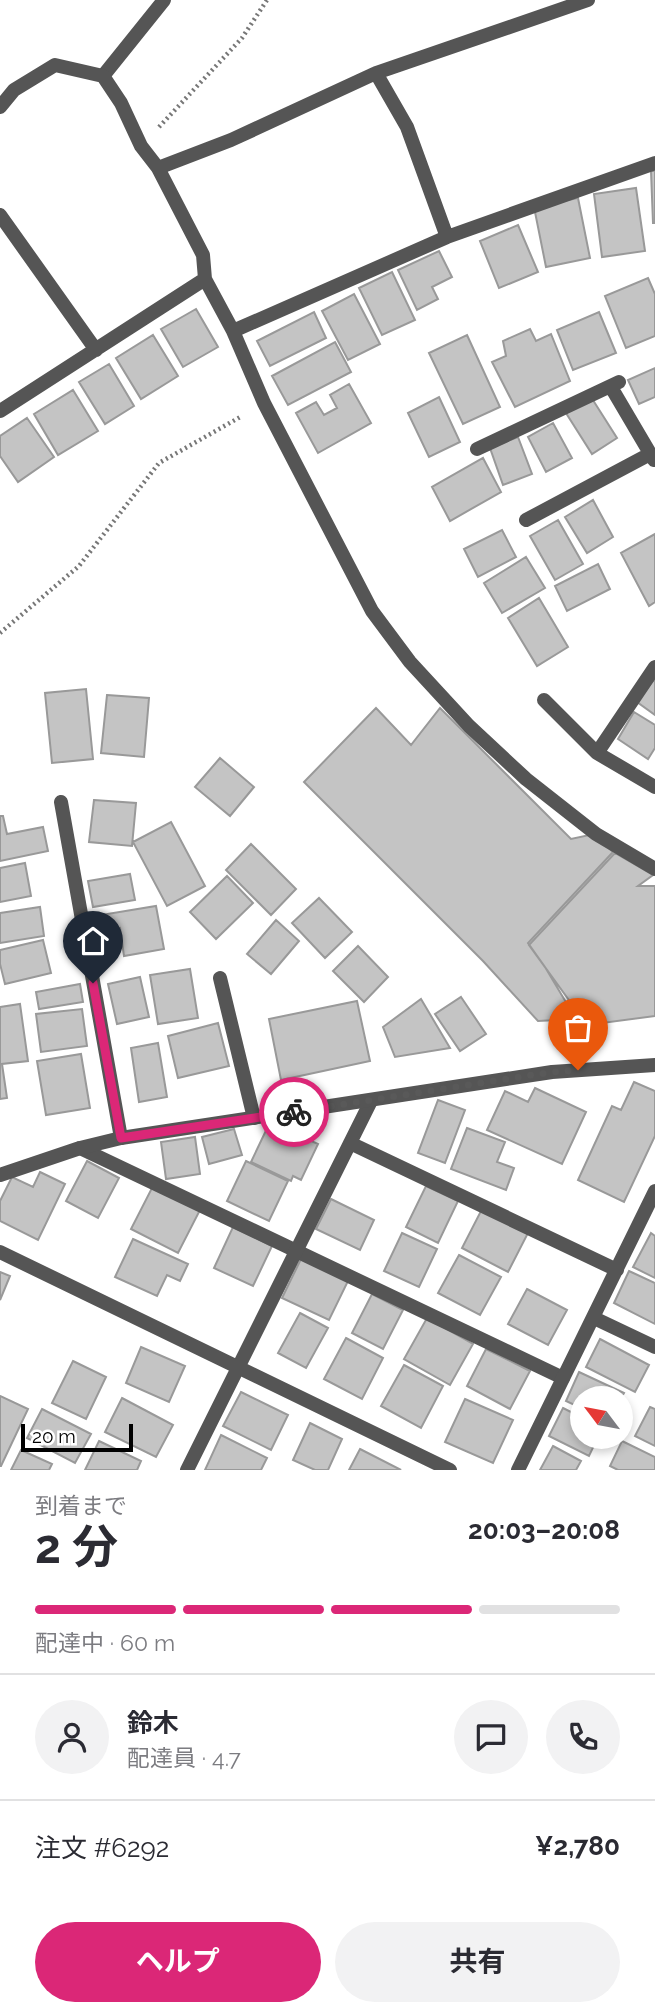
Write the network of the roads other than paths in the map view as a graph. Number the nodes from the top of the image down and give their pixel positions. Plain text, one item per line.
1 (164, 0) edge
2 (588, 0) edge
3 (568, 2) edge
4 (376, 73) junction
5 (103, 76) junction
6 (0, 107) edge
7 (655, 163) edge
8 (158, 168) junction
9 (0, 215) edge
10 (447, 237) junction
11 (205, 279) junction
12 (233, 331) junction
13 (96, 349) junction
14 (0, 411) edge
15 (477, 449) dead end
16 (653, 458) edge
17 (527, 520) dead end
18 (655, 667) edge
19 (544, 700) dead end
20 (597, 753) junction
21 (655, 787) edge
22 (61, 802) dead end
23 (655, 869) edge
24 (220, 978) dead end
25 (655, 1065) edge
26 (371, 1101) junction
27 (254, 1118) junction
28 (121, 1138) junction
29 (350, 1143) junction
30 (80, 1148) junction
31 (0, 1175) edge
32 (655, 1191) edge
33 (297, 1250) junction
34 (0, 1252) edge
35 (617, 1270) junction
36 (594, 1318) junction
37 (655, 1347) edge
38 (238, 1369) junction
39 (563, 1378) junction
40 (187, 1470) edge
41 (450, 1470) edge
42 (518, 1470) edge

1 - 5 street
2 - 3 street
3 - 4 street
4 - 8 street
4 - 10 street
5 - 6 street
5 - 8 street
7 - 10 street
8 - 11 street
9 - 13 street
10 - 12 street
11 - 12 street
11 - 13 street
12 - 23 street
13 - 14 street
15 - 16 street
16 - 17 street
18 - 20 street
19 - 20 street
20 - 21 street
22 - 28 street
24 - 27 street
25 - 26 street
26 - 27 street
26 - 29 street
27 - 28 street
28 - 30 street
29 - 33 street
29 - 35 street
30 - 31 street
30 - 33 street
32 - 35 street
33 - 38 street
33 - 39 street
34 - 38 street
35 - 36 street
36 - 37 street
36 - 39 street
38 - 40 street
38 - 41 street
39 - 42 street

